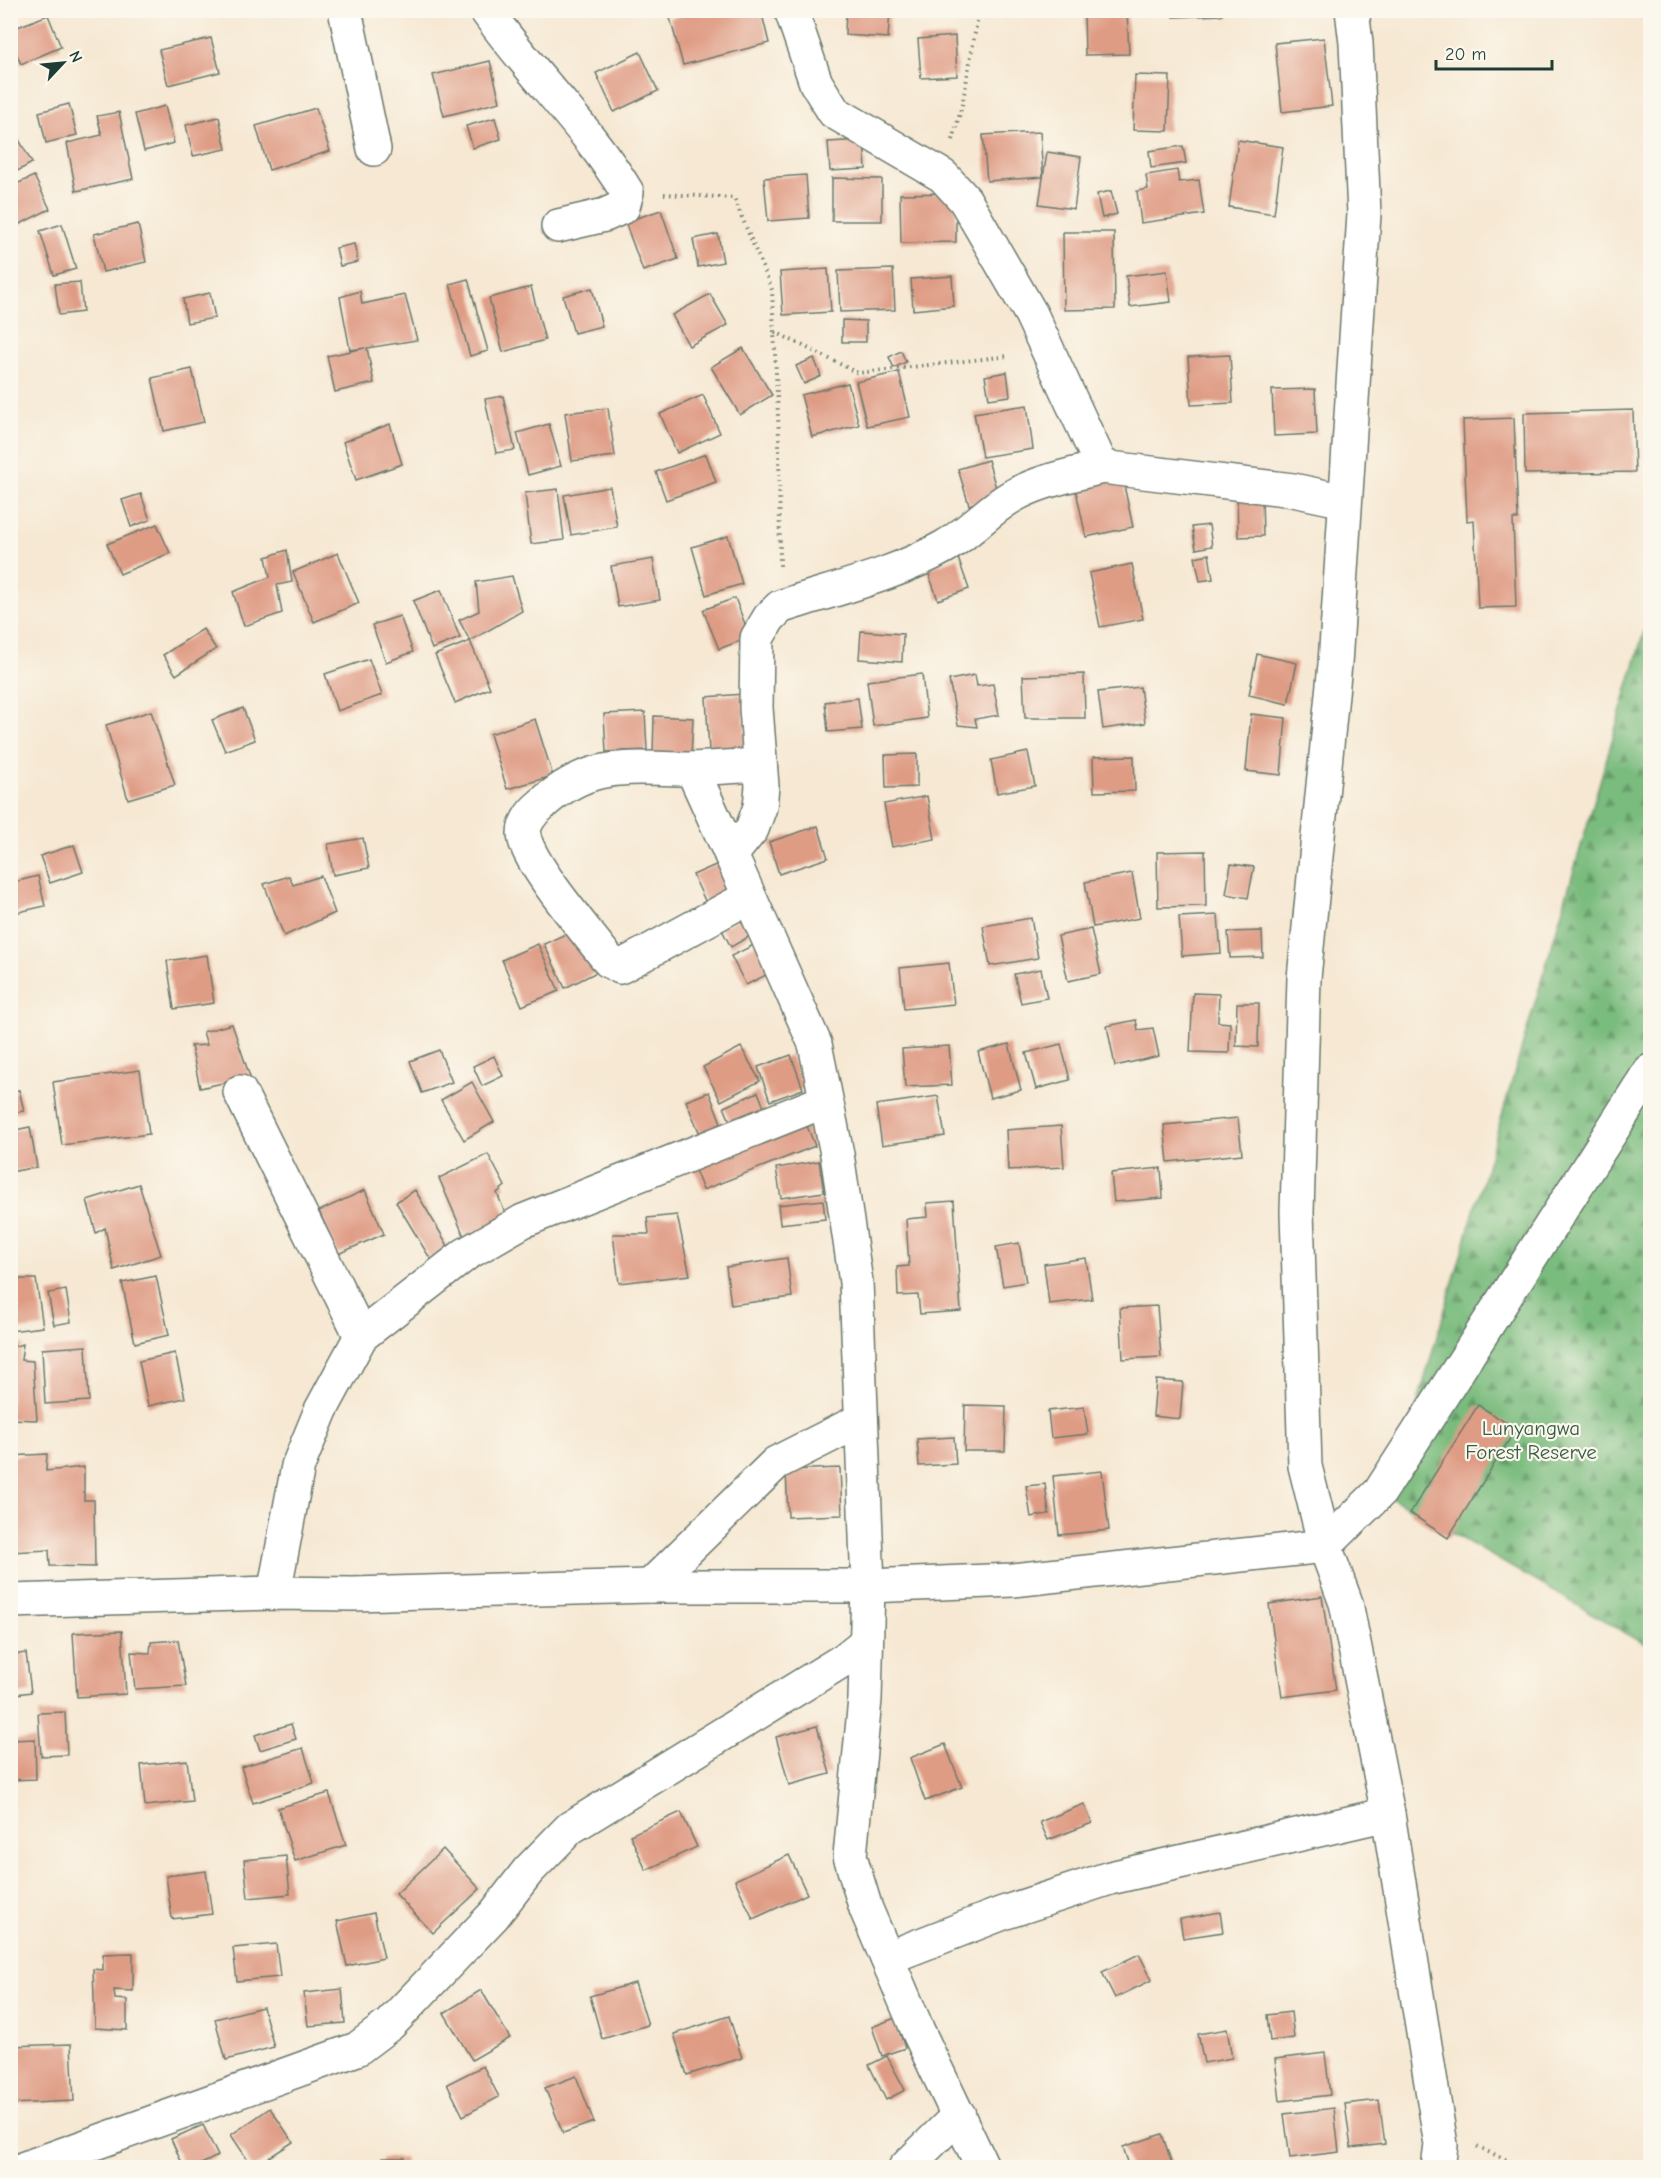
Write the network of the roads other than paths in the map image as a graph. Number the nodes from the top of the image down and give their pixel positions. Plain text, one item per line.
1 (345, 10) edge
2 (486, 10) edge
3 (790, 10) edge
4 (1352, 10) edge
5 (374, 149) dead end
6 (558, 226) dead end
7 (1102, 467) junction
8 (1345, 501) junction
9 (759, 765) junction
10 (692, 769) junction
11 (731, 855) junction
12 (749, 897) junction
13 (1650, 1071) edge
14 (240, 1092) dead end
15 (825, 1101) junction
16 (361, 1336) junction
17 (861, 1420) junction
18 (1325, 1546) junction
19 (650, 1586) junction
20 (868, 1586) junction
21 (274, 1593) junction
22 (10, 1601) edge
23 (865, 1643) junction
24 (1388, 1814) junction
25 (887, 1958) junction
26 (959, 2115) junction
27 (1439, 2156) edge
28 (25, 2168) edge
29 (904, 2168) edge
30 (983, 2168) edge

1 - 5 street
2 - 6 street
3 - 7 street
4 - 8 street
7 - 8 street
7 - 9 street
8 - 18 street
9 - 10 street
9 - 11 street
10 - 11 street
10 - 12 street
11 - 12 street
12 - 15 street
13 - 18 street
14 - 16 street
15 - 16 street
15 - 17 street
16 - 21 street
17 - 19 street
17 - 20 street
18 - 20 street
18 - 24 street
19 - 20 street
19 - 21 street
20 - 23 street
21 - 22 street
23 - 25 street
23 - 28 street
24 - 25 street
24 - 27 street
25 - 26 street
26 - 29 street
26 - 30 street

